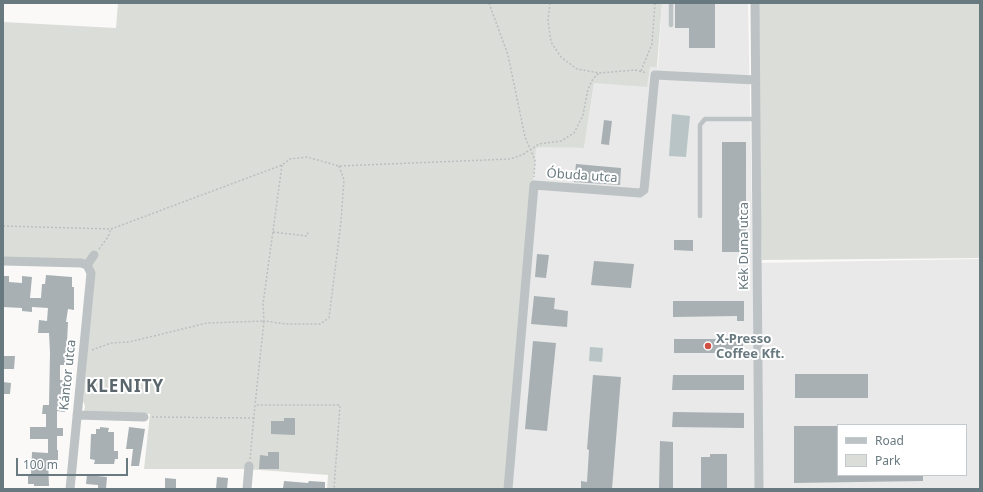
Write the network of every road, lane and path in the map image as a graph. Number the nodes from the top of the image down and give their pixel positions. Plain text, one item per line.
1 (489, 3) edge
2 (550, 3) edge
3 (655, 3) edge
4 (671, 3) edge
5 (755, 3) edge
6 (671, 25) dead end
7 (641, 71) junction
8 (599, 73) junction
9 (655, 75) junction
10 (755, 80) junction
11 (756, 119) junction
12 (530, 149) junction
13 (282, 165) junction
14 (339, 166) junction
15 (534, 185) junction
16 (700, 216) dead end
17 (3, 226) edge
18 (111, 229) junction
19 (273, 232) junction
20 (308, 232) dead end
21 (94, 255) joint
22 (3, 261) edge
23 (87, 265) junction
24 (264, 321) junction
25 (83, 353) junction
26 (255, 405) junction
27 (77, 415) junction
28 (144, 417) joint
29 (254, 418) junction
30 (249, 466) joint
31 (70, 489) edge
32 (247, 489) edge
33 (334, 489) edge
34 (508, 489) edge
35 (759, 489) edge

1 - 12 path
2 - 8 path
3 - 7 path
4 - 6 lane
5 - 10 street, Kék Duna utca
7 - 8 path
7 - 9 path
8 - 12 path
9 - 10 street
9 - 15 street, Óbuda utca
10 - 11 street, Kék Duna utca
11 - 16 lane
11 - 35 street, Kék Duna utca
12 - 14 path
12 - 15 path
13 - 14 path
13 - 18 path
13 - 19 path
14 - 24 path
15 - 34 street, Óbuda utca
17 - 18 path
18 - 21 path
19 - 20 path
19 - 24 path
21 - 23 street
22 - 23 street
23 - 25 street, Kántor utca
24 - 25 path
24 - 26 path
25 - 27 street, Kántor utca
26 - 29 path
26 - 33 path
27 - 28 street
27 - 31 street, Kántor utca
28 - 29 path
29 - 30 path
30 - 32 street

